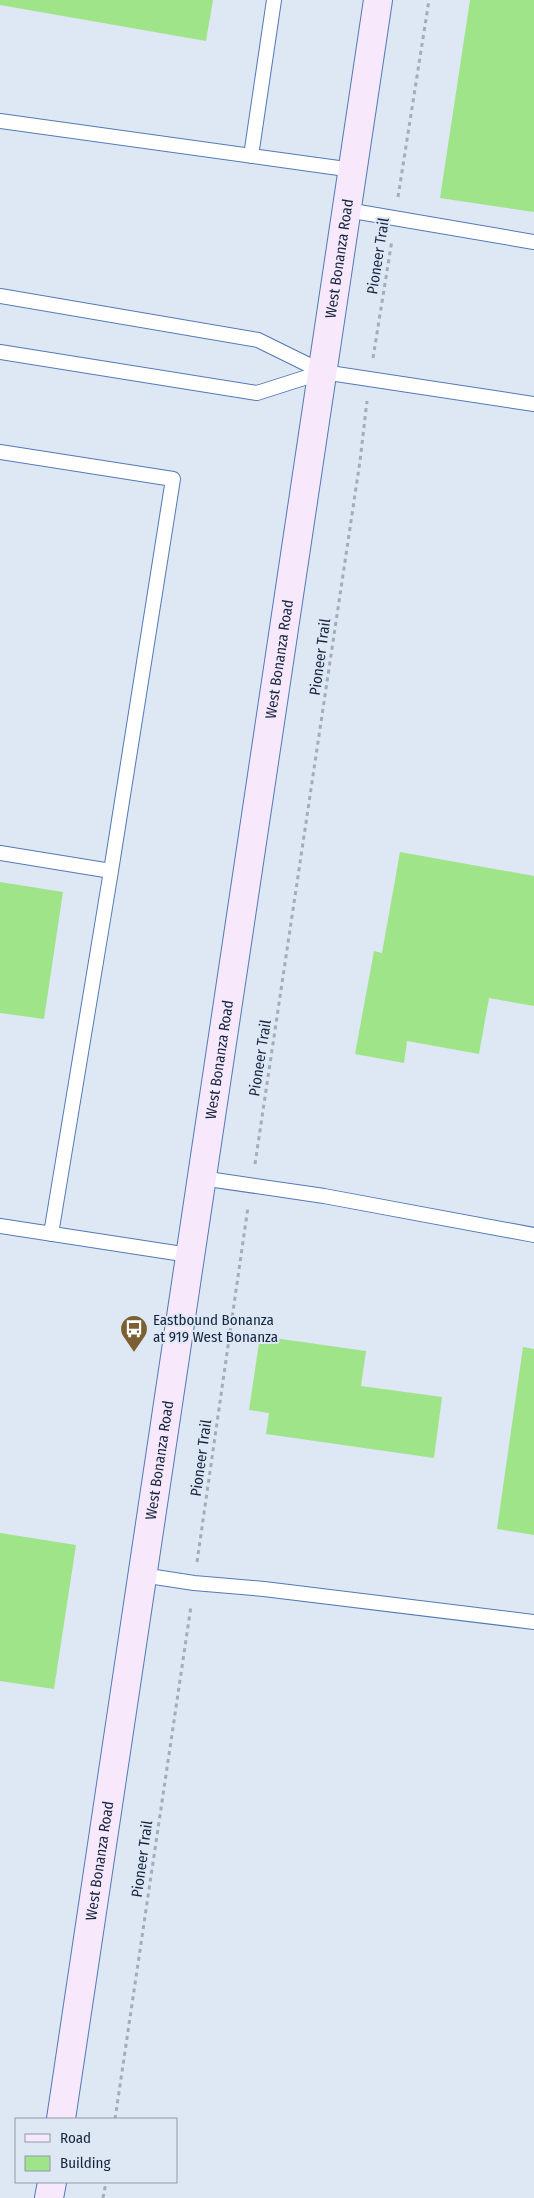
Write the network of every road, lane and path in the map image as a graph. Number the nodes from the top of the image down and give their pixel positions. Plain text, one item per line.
1 (274, 0) edge
2 (378, 0) edge
3 (429, 0) edge
4 (0, 120) edge
5 (251, 156) junction
6 (352, 170) junction
7 (347, 210) junction
8 (395, 218) junction
9 (534, 242) edge
10 (0, 296) edge
11 (0, 352) edge
12 (323, 372) junction
13 (369, 379) junction
14 (534, 404) edge
15 (0, 452) edge
16 (0, 853) edge
17 (111, 871) junction
18 (201, 1178) junction
19 (251, 1186) junction
20 (0, 1226) edge
21 (51, 1234) junction
22 (534, 1235) edge
23 (189, 1255) junction
24 (142, 1576) junction
25 (194, 1583) junction
26 (534, 1622) edge
27 (61, 2118) edge
28 (115, 2118) edge
29 (52, 2183) edge
30 (106, 2183) edge
31 (49, 2198) edge
32 (103, 2198) edge

1 - 5 lane
2 - 6 main road, West Bonanza Road
3 - 8 path, Pioneer Trail
4 - 5 lane
5 - 6 lane
6 - 7 main road, West Bonanza Road
7 - 8 lane
7 - 12 main road, West Bonanza Road
8 - 9 lane
8 - 13 path, Pioneer Trail
10 - 12 lane
11 - 12 lane
12 - 13 lane
12 - 18 main road, West Bonanza Road
13 - 14 lane
13 - 19 path, Pioneer Trail
15 - 17 lane
16 - 17 lane
17 - 21 lane
18 - 19 lane
18 - 23 main road, West Bonanza Road
19 - 22 lane
19 - 25 path, Pioneer Trail
20 - 21 lane
21 - 23 lane
23 - 24 main road, West Bonanza Road
24 - 25 lane
24 - 27 main road, West Bonanza Road
25 - 26 lane
25 - 28 path, Pioneer Trail
29 - 31 main road
30 - 32 path

